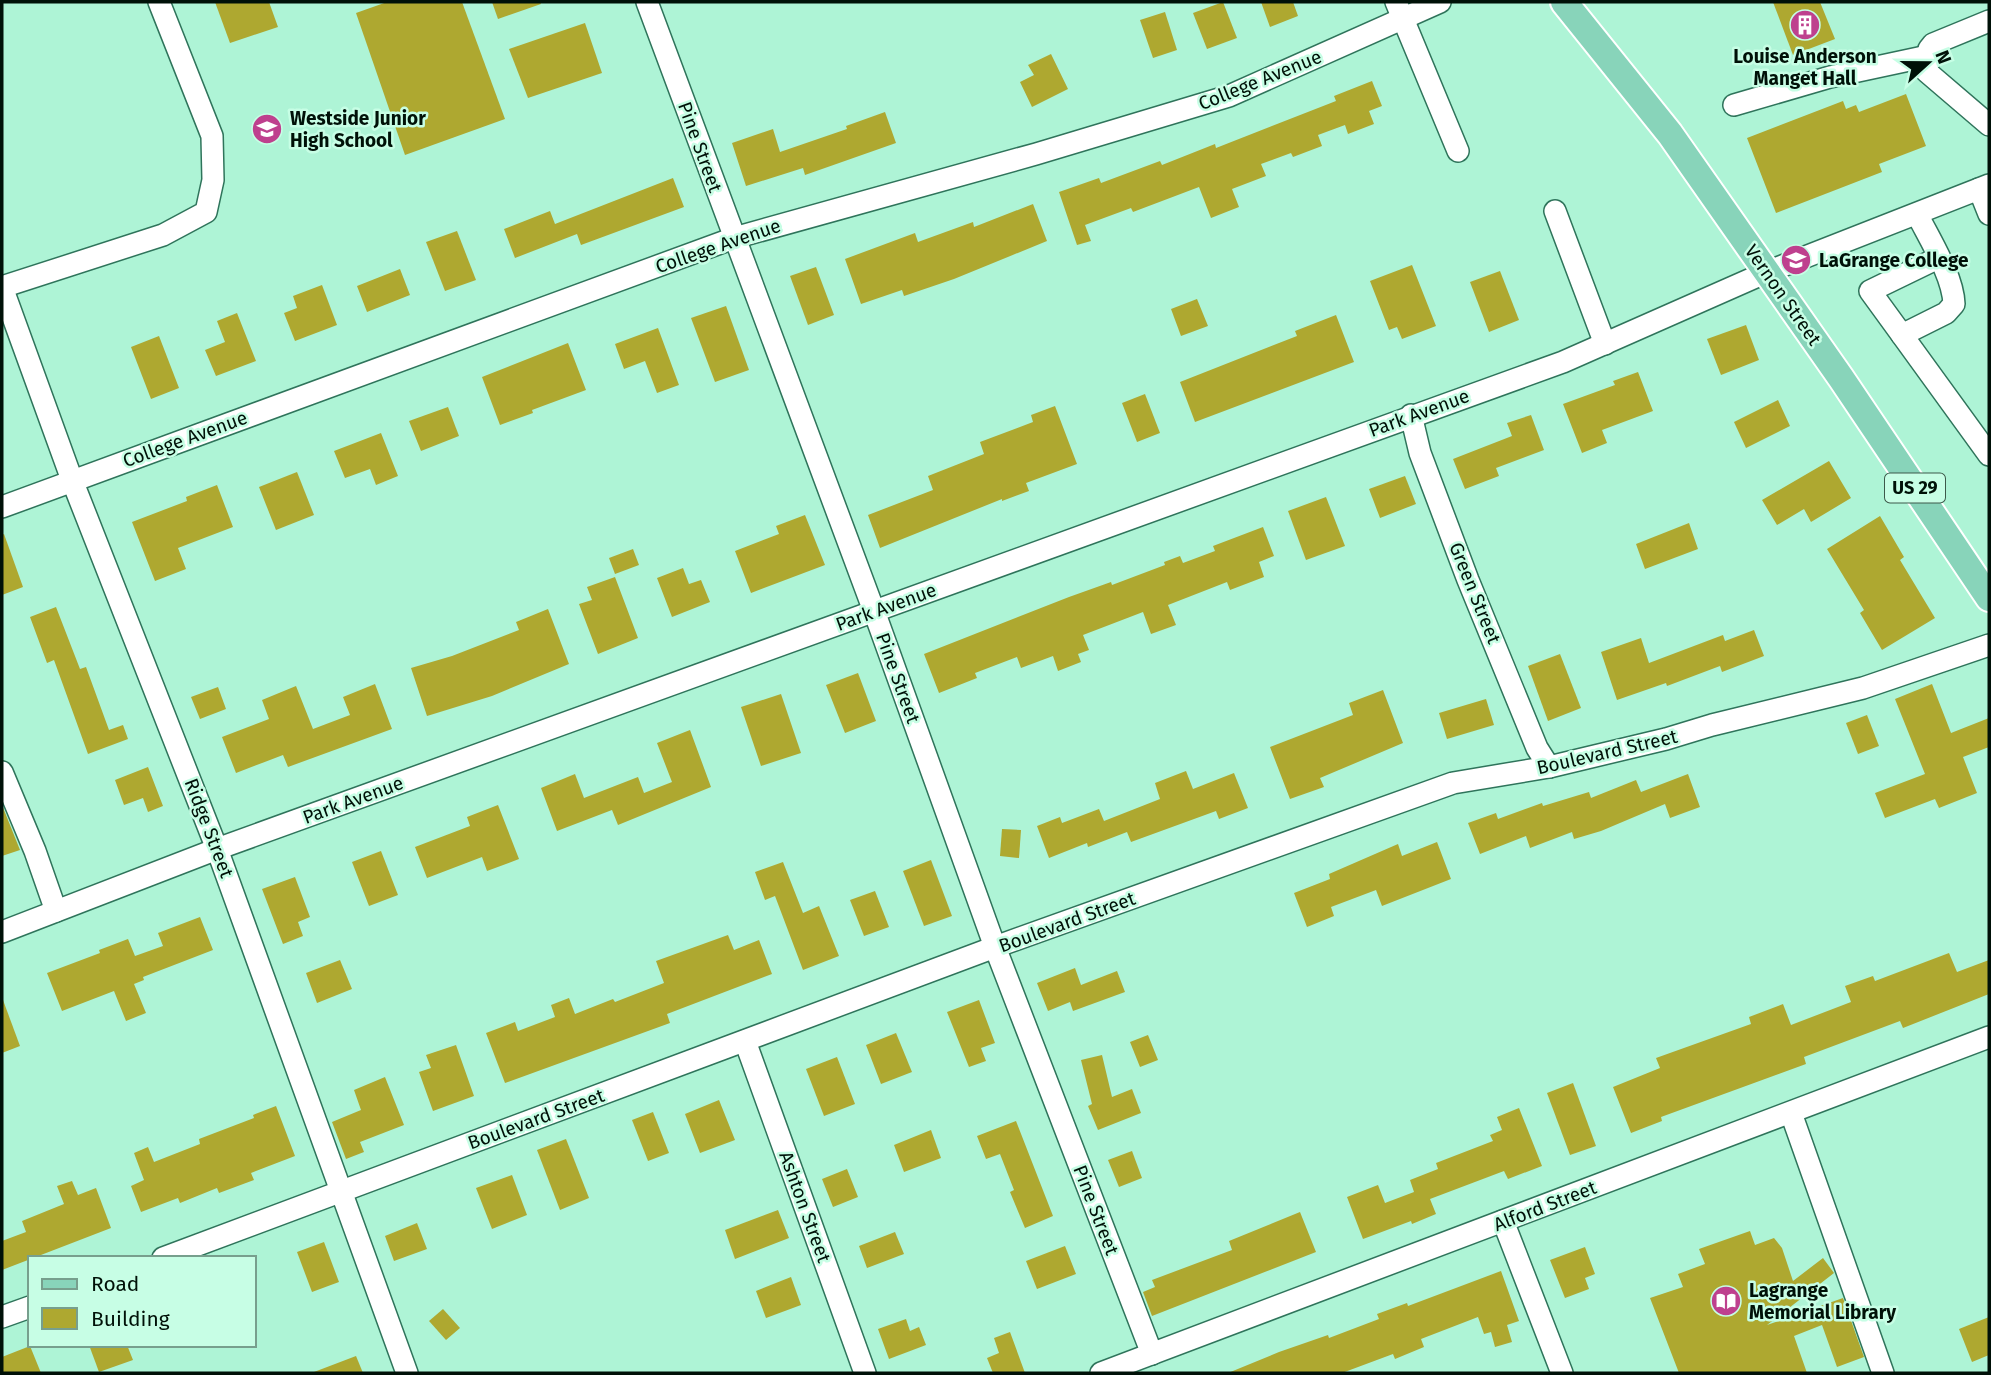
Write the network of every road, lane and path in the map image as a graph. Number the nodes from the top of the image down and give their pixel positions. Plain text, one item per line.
1 (159, 2) edge
2 (647, 2) edge
3 (1440, 2) edge
4 (1564, 2) edge
5 (1399, 10) edge
6 (1989, 21) edge
7 (1928, 56) junction
8 (1734, 105) dead end
9 (1989, 125) edge
10 (1458, 151) dead end
11 (1984, 187) edge
12 (1555, 211) dead end
13 (1917, 214) junction
14 (1989, 214) edge
15 (734, 238) junction
16 (1938, 258) junction
17 (1767, 272) junction
18 (2, 287) edge
19 (1902, 335) junction
20 (1605, 344) junction
21 (1411, 415) junction
22 (1989, 455) edge
23 (72, 480) junction
24 (2, 507) edge
25 (1989, 598) edge
26 (874, 611) junction
27 (1989, 645) edge
28 (1549, 767) junction
29 (2, 772) edge
30 (217, 849) junction
31 (56, 911) junction
32 (2, 932) edge
33 (995, 947) junction
34 (1989, 1037) edge
35 (745, 1041) junction
36 (1791, 1113) junction
37 (341, 1192) junction
38 (1503, 1222) junction
39 (168, 1256) edge
40 (28, 1308) edge
41 (2, 1317) edge
42 (1152, 1354) junction
43 (407, 1373) edge
44 (865, 1373) edge
45 (1101, 1373) edge
46 (1562, 1373) edge
47 (1883, 1373) edge

1 - 18 street
2 - 15 street, Pine Street
3 - 5 street, College Avenue
4 - 17 main road, Vernon Street / US 29
5 - 10 street
5 - 15 street, College Avenue
6 - 7 street
7 - 8 street
7 - 9 street
11 - 13 street, Park Avenue
11 - 14 street
12 - 20 street
13 - 16 street
13 - 17 street, Park Avenue
15 - 23 street, College Avenue
15 - 26 street, Pine Street
16 - 19 street
16 - 19 street
17 - 20 street, Park Avenue
17 - 25 main road, Vernon Street / US 29
18 - 23 street, Ridge Street
19 - 22 street
20 - 21 street, Park Avenue
21 - 26 street, Park Avenue
21 - 28 street, Green Street
23 - 24 street, College Avenue
23 - 30 street, Ridge Street
26 - 30 street, Park Avenue
26 - 33 street, Pine Street
27 - 28 street, Boulevard Street
28 - 33 street, Boulevard Street
29 - 31 street
30 - 31 street, Park Avenue
30 - 37 street, Ridge Street
31 - 32 street, Park Avenue
33 - 35 street, Boulevard Street
33 - 42 street, Pine Street
34 - 36 street, Alford Street
35 - 37 street, Boulevard Street
35 - 44 street, Ashton Street
36 - 38 street, Alford Street
36 - 47 street
37 - 39 street, Boulevard Street
37 - 43 street, Ridge Street
38 - 42 street, Alford Street
38 - 46 street
40 - 41 street
42 - 45 street, Alford Street

